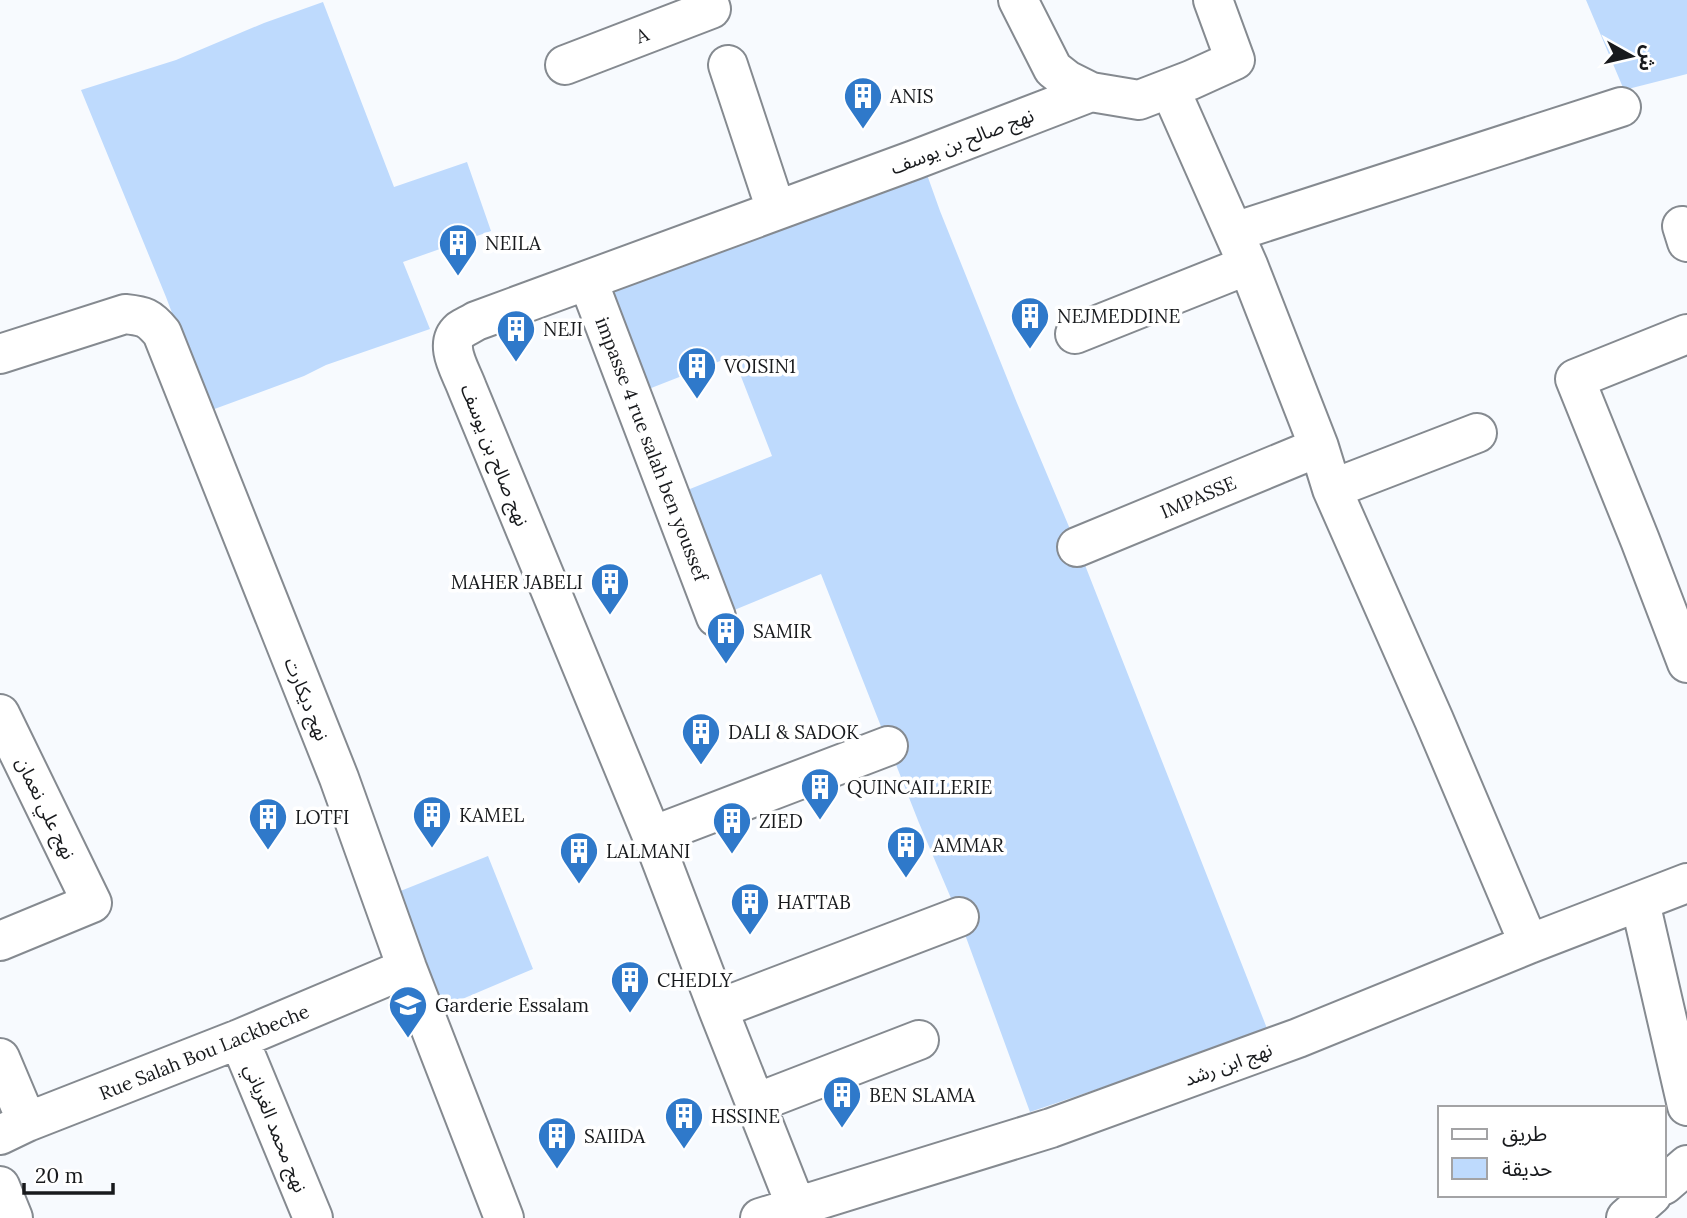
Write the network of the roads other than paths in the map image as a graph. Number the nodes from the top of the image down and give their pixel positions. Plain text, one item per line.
1 (708, 0) edge
2 (1018, 0) edge
3 (1213, 0) edge
4 (565, 65) dead end
5 (728, 65) dead end
6 (1170, 89) junction
7 (1091, 92) junction
8 (1621, 107) dead end
9 (776, 210) junction
10 (1241, 248) junction
11 (588, 281) junction
12 (1075, 334) dead end
13 (1687, 334) edge
14 (4, 342) edge
15 (1477, 433) dead end
16 (1319, 447) junction
17 (1332, 489) junction
18 (1077, 547) dead end
19 (716, 617) dead end
20 (1687, 663) edge
21 (0, 714) edge
22 (888, 746) dead end
23 (652, 836) junction
24 (1687, 883) edge
25 (1640, 902) junction
26 (959, 917) dead end
27 (0, 941) edge
28 (1529, 944) junction
29 (407, 968) junction
30 (718, 1009) junction
31 (239, 1039) junction
32 (919, 1040) dead end
33 (0, 1058) edge
34 (756, 1103) junction
35 (1687, 1106) edge
36 (13, 1128) edge
37 (1687, 1165) edge
38 (1666, 1183) edge
39 (0, 1186) edge
40 (1650, 1197) edge
41 (816, 1207) edge
42 (13, 1218) edge
43 (313, 1218) edge
44 (504, 1218) edge
45 (760, 1218) edge
46 (1626, 1218) edge

1 - 4 street, A
2 - 7 street
3 - 6 street
5 - 9 street
6 - 7 street
6 - 10 street
7 - 9 street, نهج صالح بن يوسف
8 - 10 street
9 - 11 street, نهج صالح بن يوسف
10 - 12 street
10 - 16 street
11 - 19 street, impasse 4 rue salah ben youssef
11 - 23 street, نهج صالح بن يوسف
13 - 20 street
14 - 29 street, نهج ديكارت
15 - 17 street
16 - 17 street
16 - 18 street, IMPASSE
17 - 28 street
21 - 27 street, نهج علي نعمان
22 - 23 street
23 - 30 street, نهج صالح بن يوسف
24 - 25 street, نهج ابن رشد
25 - 28 street, نهج ابن رشد
25 - 35 street
26 - 30 street
28 - 41 street, نهج ابن رشد
29 - 31 street, Rue Salah Bou Lackbeche
29 - 44 street, نهج ديكارت
30 - 34 street, نهج صالح بن يوسف
31 - 36 street, Rue Salah Bou Lackbeche
31 - 43 street, نهج محمد الغرياني
32 - 34 street
33 - 36 street
34 - 41 street, نهج صالح بن يوسف
37 - 38 street
39 - 42 street
40 - 46 street
41 - 45 street, نهج ابن رشد

